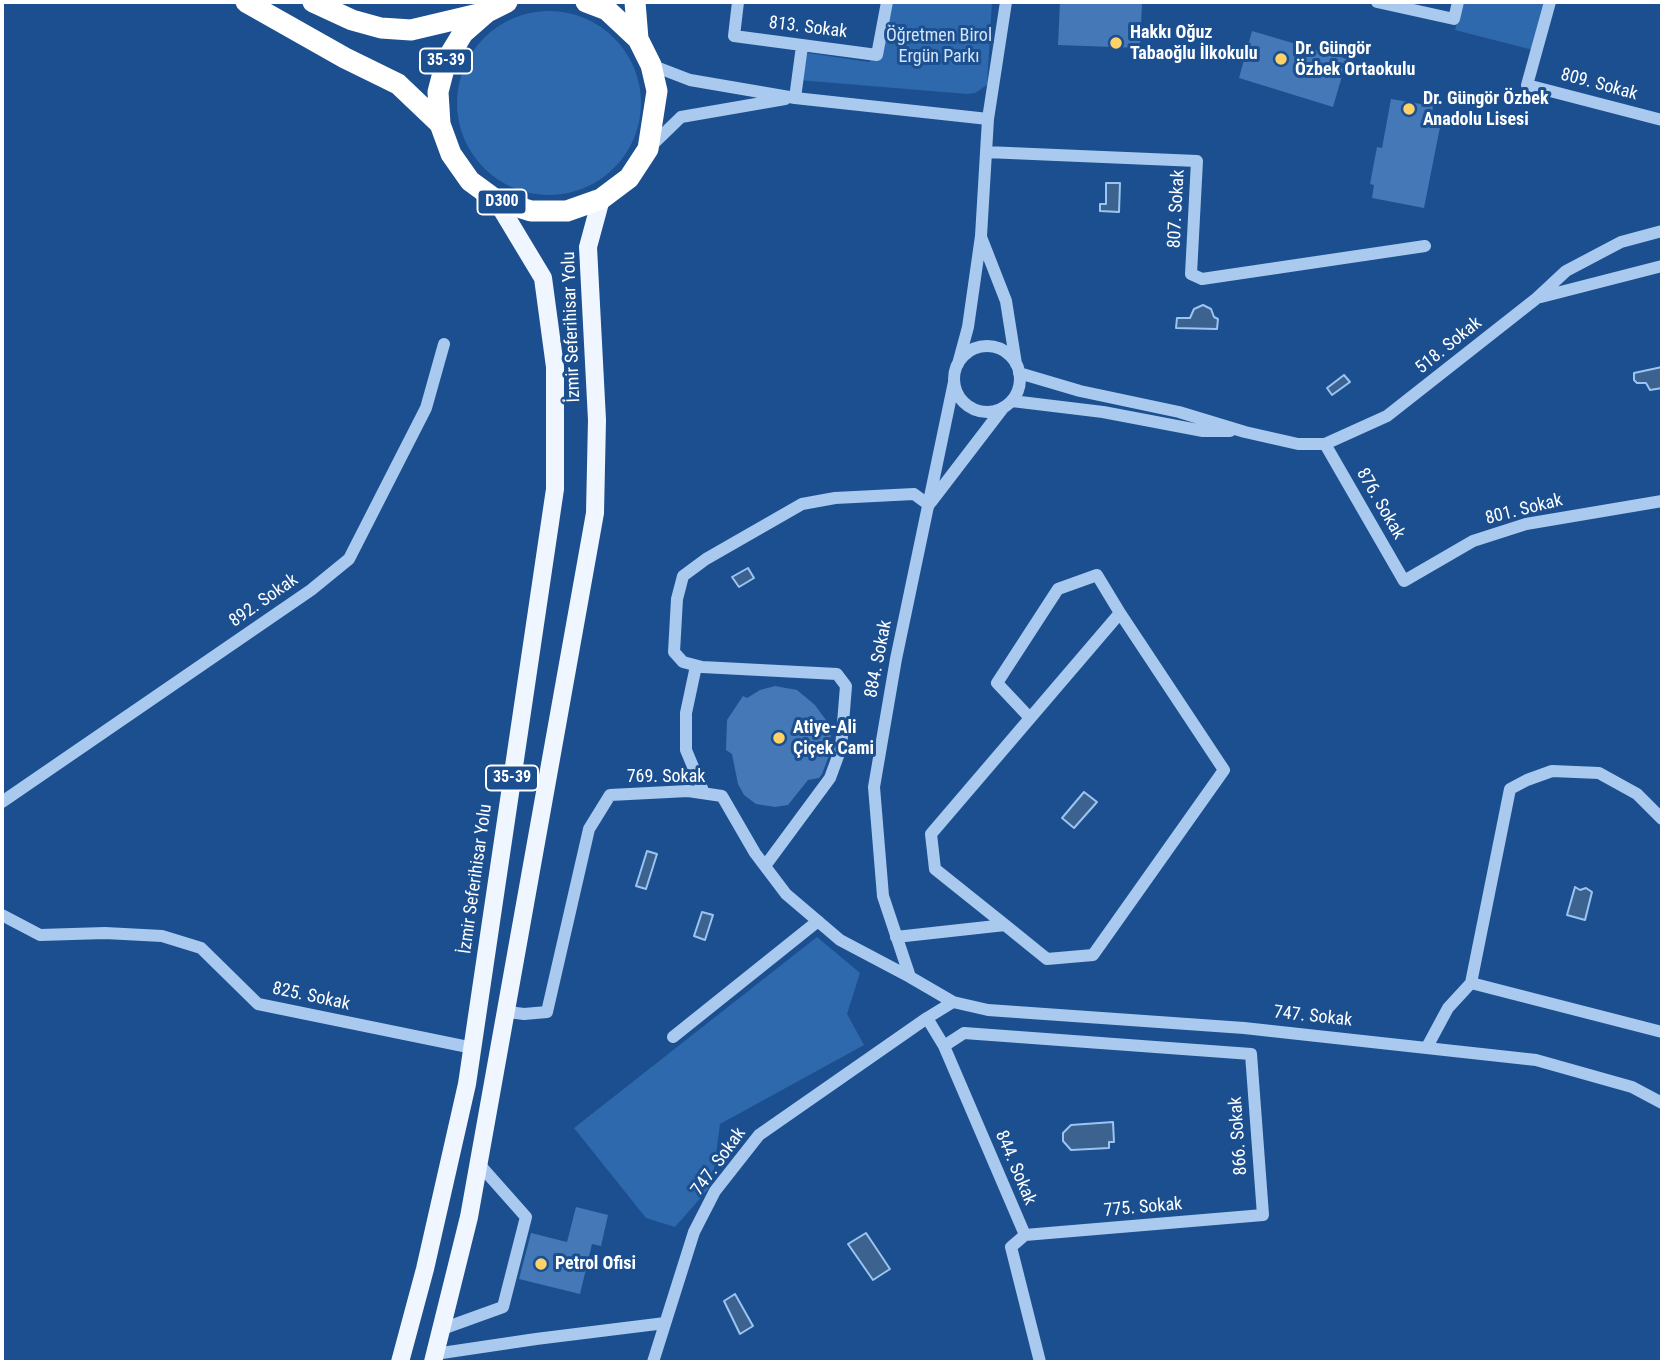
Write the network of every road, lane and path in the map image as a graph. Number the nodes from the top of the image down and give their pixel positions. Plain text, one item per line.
1 (246, 2) edge
2 (313, 2) edge
3 (507, 2) edge
4 (586, 2) edge
5 (635, 2) edge
6 (738, 2) edge
7 (887, 2) edge
8 (1006, 2) edge
9 (1377, 2) edge
10 (1458, 2) edge
11 (1550, 2) edge
12 (487, 12) junction
13 (638, 38) junction
14 (802, 46) junction
15 (651, 65) junction
16 (795, 97) junction
17 (988, 120) junction
18 (1662, 120) edge
19 (440, 124) junction
20 (648, 149) junction
21 (986, 152) junction
22 (601, 199) junction
23 (496, 200) junction
24 (1662, 231) edge
25 (981, 236) junction
26 (1425, 246) dead end
27 (1662, 266) edge
28 (1537, 298) junction
29 (444, 344) dead end
30 (958, 364) junction
31 (1018, 369) junction
32 (954, 382) junction
33 (1008, 404) junction
34 (1245, 432) junction
35 (1325, 444) junction
36 (1662, 500) edge
37 (929, 505) junction
38 (1404, 581) joint
39 (1120, 613) junction
40 (696, 666) junction
41 (1030, 718) junction
42 (704, 793) junction
43 (2, 802) edge
44 (1662, 819) edge
45 (765, 866) junction
46 (2, 915) edge
47 (818, 921) junction
48 (1005, 925) junction
49 (896, 937) junction
50 (910, 977) junction
51 (1471, 984) junction
52 (953, 1002) junction
53 (508, 1012) junction
54 (927, 1018) junction
55 (1662, 1032) edge
56 (673, 1037) dead end
57 (944, 1046) junction
58 (1427, 1046) junction
59 (473, 1048) junction
60 (1662, 1103) edge
61 (479, 1164) junction
62 (1263, 1215) joint
63 (1025, 1235) junction
64 (665, 1323) junction
65 (442, 1329) junction
66 (434, 1358) edge
67 (400, 1362) edge
68 (653, 1362) edge
69 (1040, 1362) edge

1 - 19 highway
2 - 12 highway
3 - 12 highway
4 - 13 highway
5 - 13 highway, D300
6 - 14 street, 813. Sokak
7 - 14 street, 813. Sokak
8 - 17 street
9 - 10 street
11 - 18 street, 809. Sokak
12 - 19 highway, 35-39
13 - 15 highway, D300
14 - 16 street
15 - 16 street
15 - 20 highway, D300
16 - 17 street
16 - 20 street
17 - 21 street
19 - 23 highway, D300
20 - 22 highway, D300
21 - 25 street
21 - 26 street, 807. Sokak
22 - 23 highway, D300
22 - 53 main road, İzmir Seferihisar Yolu / 35-39
23 - 59 main road, İzmir Seferihisar Yolu / 35-39
24 - 28 street, 518. Sokak
25 - 30 street
25 - 31 street
27 - 28 street
28 - 35 street, 518. Sokak
29 - 43 street, 892. Sokak
30 - 31 street
30 - 32 street
31 - 33 street
31 - 34 street, 518. Sokak
32 - 33 street
32 - 37 street, 884. Sokak
33 - 34 street, 518. Sokak
33 - 37 street
34 - 35 street, 518. Sokak
35 - 38 street, 876. Sokak
36 - 38 street, 801. Sokak
37 - 40 street
37 - 49 street, 884. Sokak
39 - 41 street
39 - 41 street
39 - 48 street
40 - 42 street
40 - 45 street
41 - 48 street
42 - 45 street, 769. Sokak
42 - 53 street, 769. Sokak
44 - 51 street
45 - 47 street
46 - 59 street, 825. Sokak
47 - 50 street
47 - 56 street
48 - 49 street
49 - 50 street, 884. Sokak
50 - 52 street
51 - 55 street
51 - 58 street
52 - 54 street
52 - 58 street, 747. Sokak
53 - 61 main road, İzmir Seferihisar Yolu / 35-39
54 - 57 street, 844. Sokak
54 - 64 street, 747. Sokak
57 - 62 street, 866. Sokak
57 - 63 street, 844. Sokak
58 - 60 street, 747. Sokak
59 - 67 main road, İzmir Seferihisar Yolu / 35-39
61 - 65 main road, İzmir Seferihisar Yolu / 35-39
61 - 65 street
62 - 63 street, 775. Sokak
63 - 69 street
64 - 66 street
64 - 68 street, 747. Sokak
65 - 66 main road, İzmir Seferihisar Yolu / 35-39

